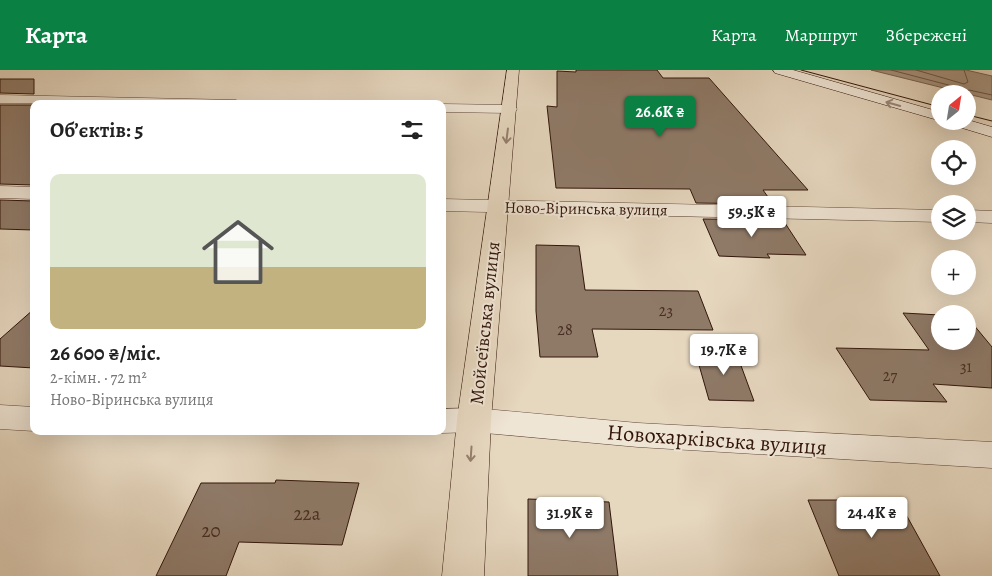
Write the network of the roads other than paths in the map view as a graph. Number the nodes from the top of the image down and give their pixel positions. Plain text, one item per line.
1 (513, 70) edge
2 (778, 70) edge
3 (0, 99) edge
4 (47, 100) edge
5 (446, 108) edge
6 (510, 109) junction
7 (931, 114) edge
8 (976, 127) edge
9 (992, 132) edge
10 (0, 192) edge
11 (30, 193) edge
12 (446, 204) edge
13 (498, 206) junction
14 (931, 216) edge
15 (976, 216) edge
16 (992, 217) edge
17 (0, 417) edge
18 (30, 419) edge
19 (458, 420) edge
20 (992, 455) edge
21 (463, 576) edge

1 - 6 main road, Мойсеївська вулиця
7 -> 2 street
3 - 4 street
5 - 6 street
6 -> 13 main road, Мойсеївська вулиця
8 - 9 street
10 - 11 street
12 - 13 street, Ново-Віринська вулиця
13 - 14 street, Ново-Віринська вулиця
13 - 19 main road, Мойсеївська вулиця
15 - 16 street
17 - 18 street
19 - 20 street, Новохарківська вулиця
19 -> 21 main road, Мойсеївська вулиця

